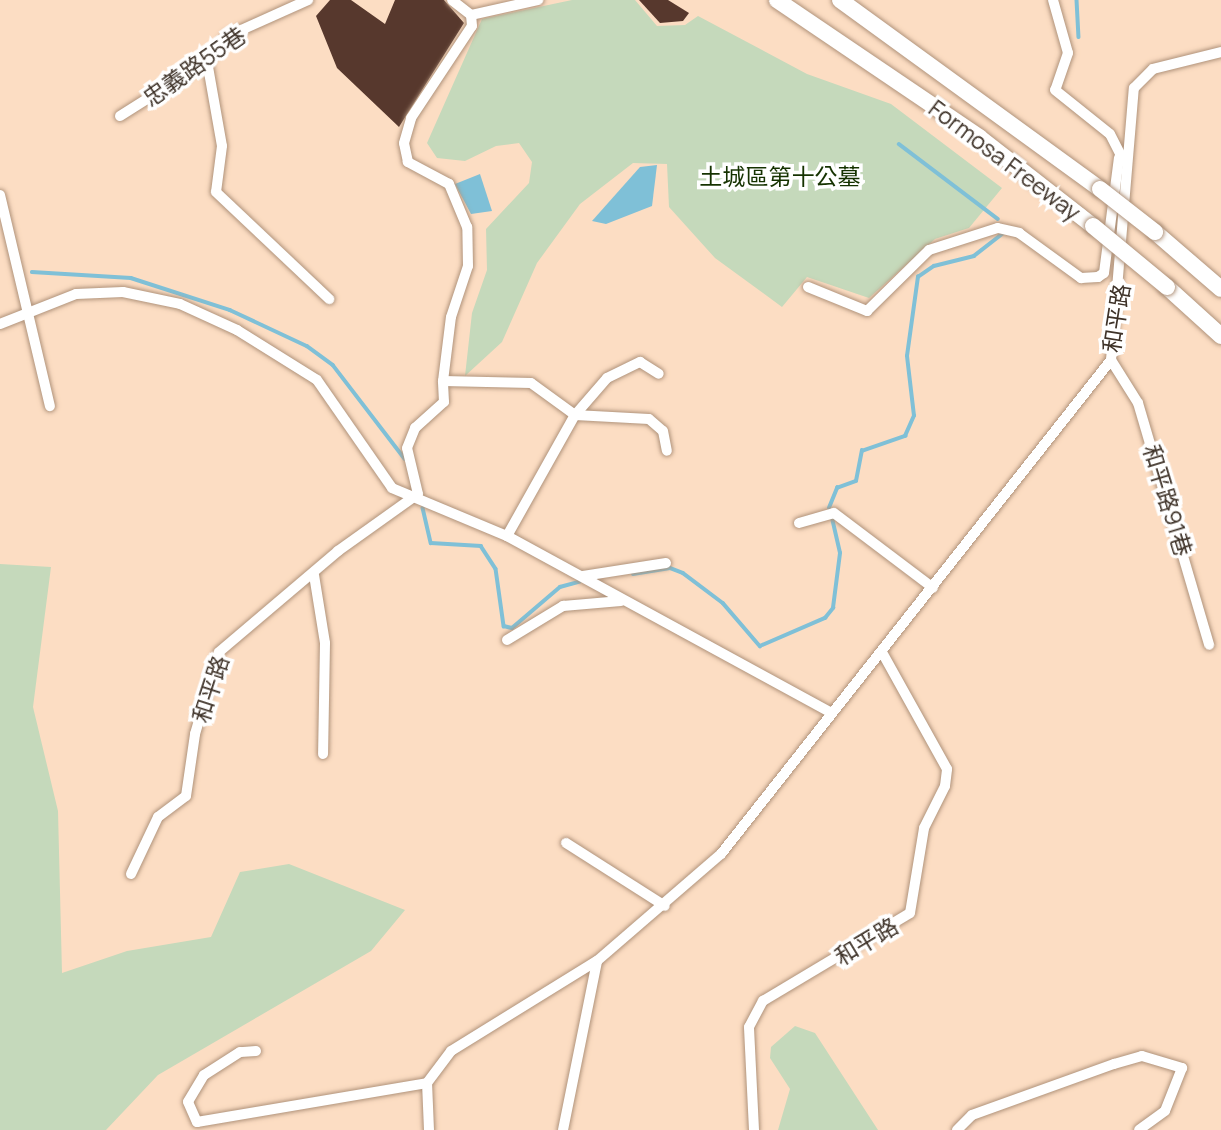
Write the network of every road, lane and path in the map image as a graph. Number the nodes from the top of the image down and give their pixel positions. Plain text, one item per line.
1 (308, 0) edge
2 (452, 0) edge
3 (538, 0) edge
4 (777, 0) edge
5 (840, 0) edge
6 (1053, 0) edge
7 (471, 15) junction
8 (1221, 52) edge
9 (207, 61) junction
10 (120, 116) dead end
11 (1124, 159) junction
12 (0, 195) edge
13 (808, 287) dead end
14 (1221, 289) edge
15 (329, 299) dead end
16 (28, 309) junction
17 (0, 324) edge
18 (1221, 336) edge
19 (1111, 360) junction
20 (660, 374) dead end
21 (443, 382) junction
22 (50, 406) dead end
23 (575, 415) junction
24 (667, 451) dead end
25 (418, 494) junction
26 (799, 523) dead end
27 (507, 536) junction
28 (666, 562) dead end
29 (314, 575) junction
30 (583, 576) junction
31 (933, 588) junction
32 (624, 601) junction
33 (507, 640) dead end
34 (1209, 645) dead end
35 (882, 653) junction
36 (831, 713) junction
37 (323, 754) dead end
38 (566, 843) dead end
39 (131, 874) dead end
40 (665, 906) junction
41 (597, 961) junction
42 (256, 1051) dead end
43 (427, 1083) junction
44 (429, 1130) edge
45 (563, 1130) edge
46 (754, 1130) edge
47 (957, 1130) edge
48 (1139, 1130) edge

1 - 9 street, 忠義路55巷
2 - 7 street
3 - 7 street
4 - 18 highway, Formosa Freeway, bridge
5 - 14 highway, Formosa Freeway, bridge
6 - 11 street
7 - 21 street
8 - 11 street, 和平路
9 - 10 street, 忠義路55巷
9 - 15 street
11 - 13 street
11 - 19 street, 和平路
12 - 16 street
16 - 17 street
16 - 22 street
16 - 25 street
19 - 31 street, 和平路
19 - 34 street, 和平路91巷
20 - 23 street
21 - 23 street
21 - 25 street
23 - 24 street
23 - 27 street
25 - 27 street
25 - 29 street, 和平路
26 - 31 street
27 - 30 street
28 - 30 street
29 - 37 street
29 - 39 street, 和平路
30 - 32 street
31 - 35 street, 和平路
32 - 33 street
32 - 36 street
35 - 36 street, 和平路
35 - 46 street, 和平路
36 - 40 street, 和平路
38 - 40 street
40 - 41 street, 和平路
41 - 43 street, 和平路
41 - 45 street
42 - 43 street
43 - 44 street
47 - 48 street

